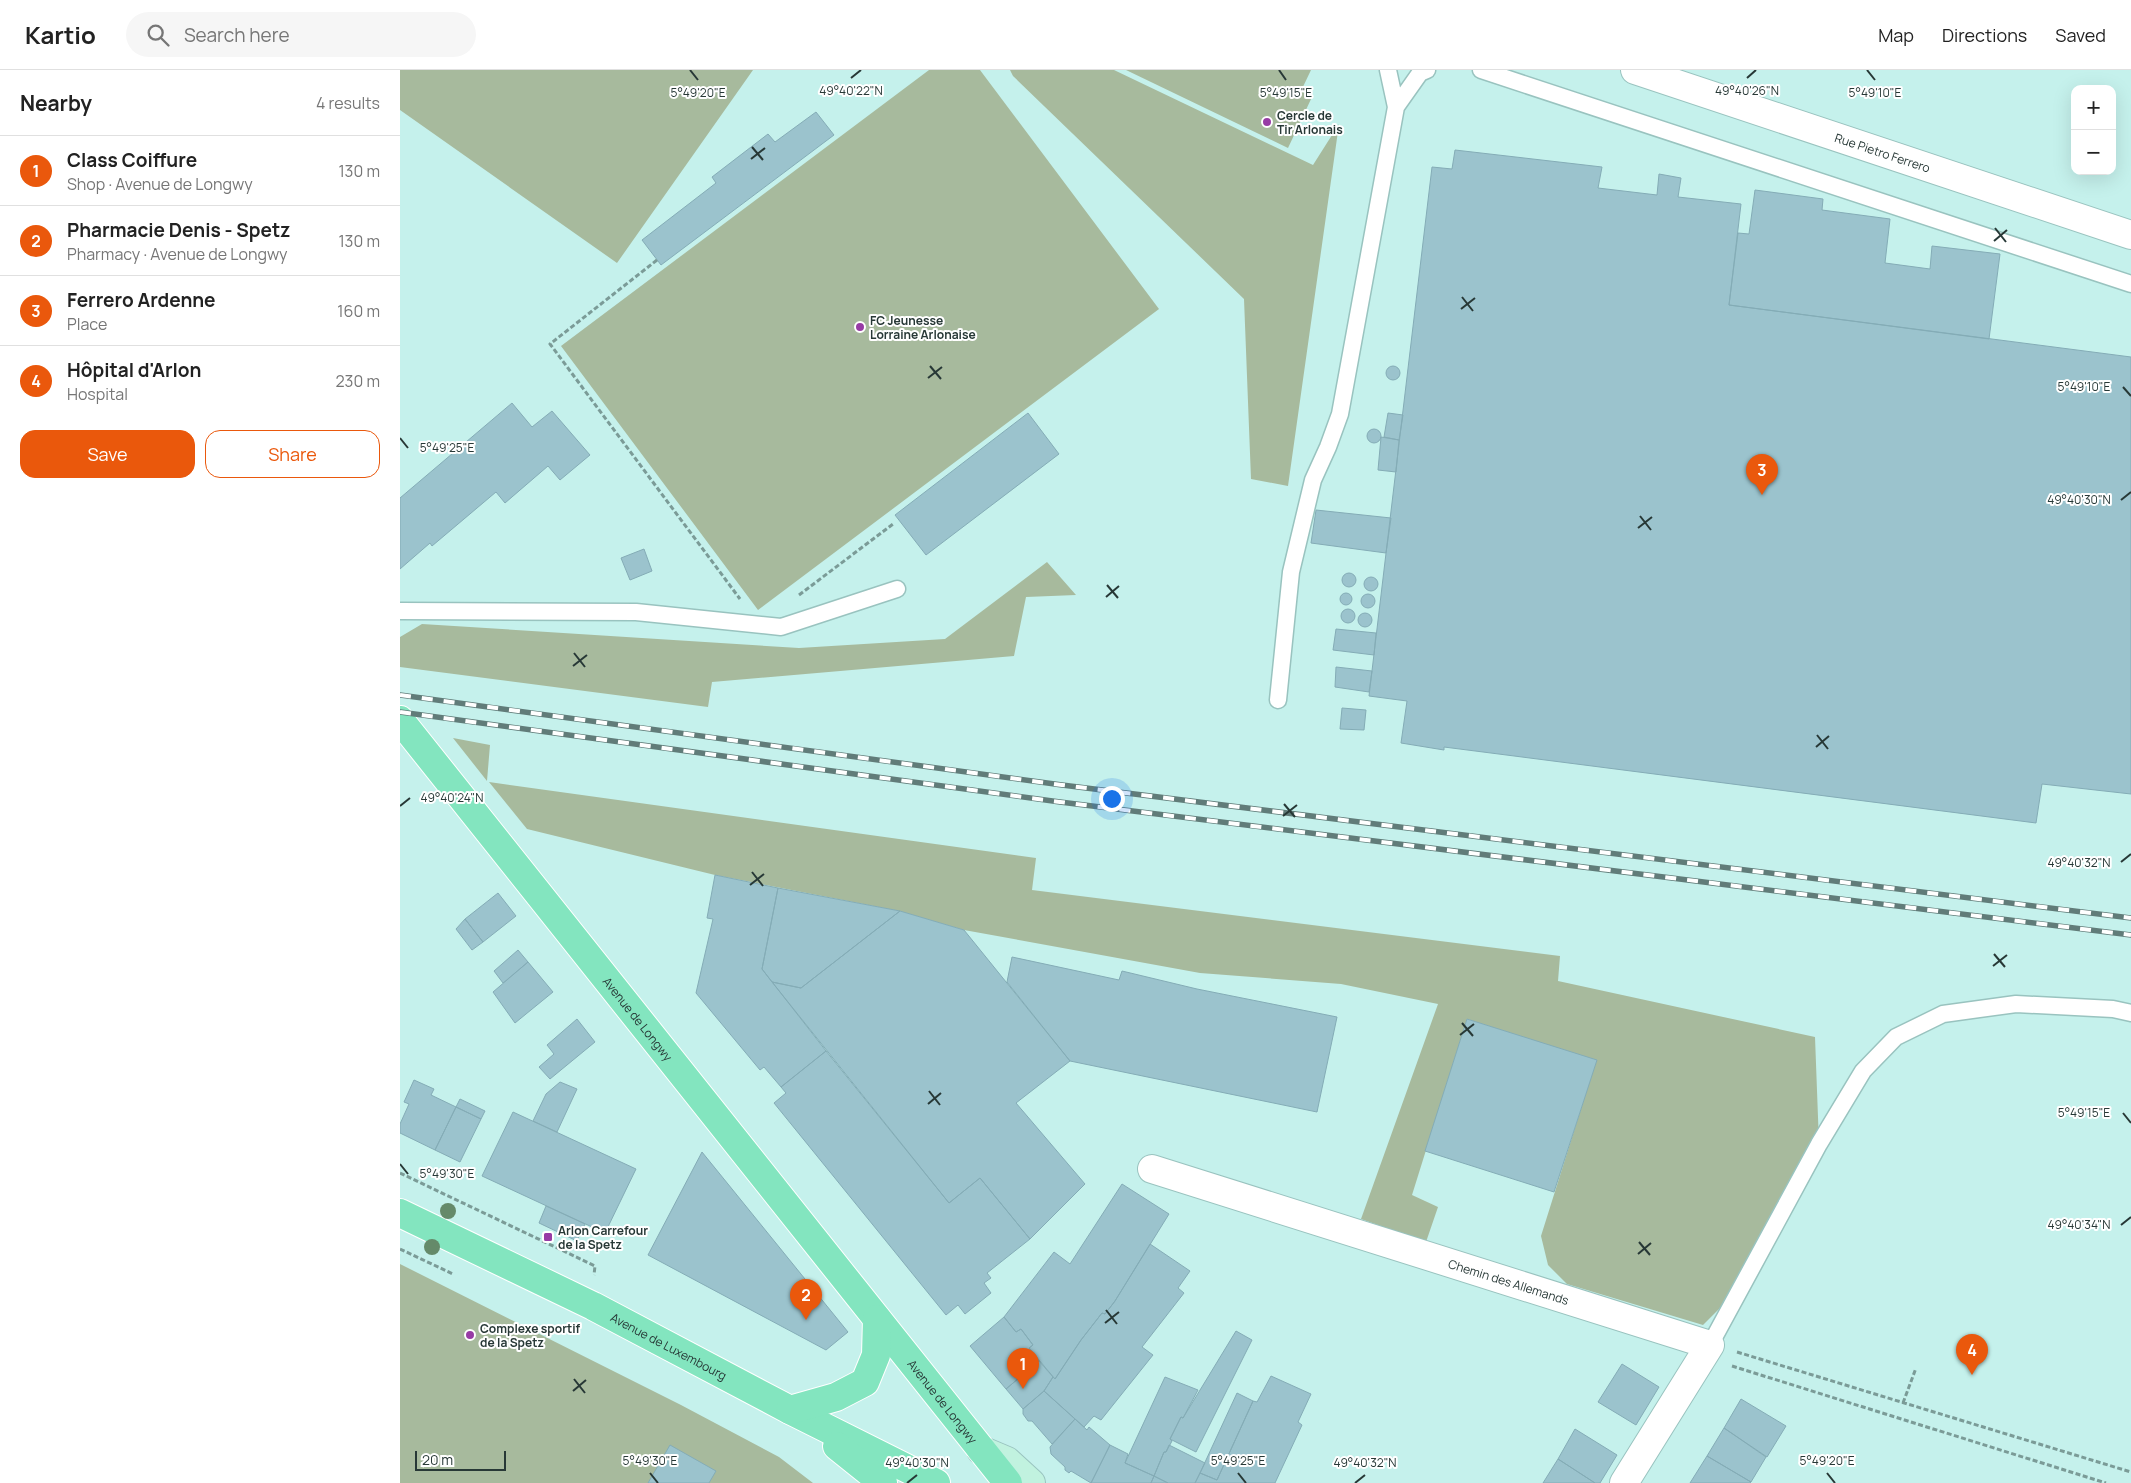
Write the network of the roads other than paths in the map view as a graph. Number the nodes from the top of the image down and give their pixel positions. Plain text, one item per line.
1 (1388, 70) edge
2 (1427, 70) edge
3 (1481, 70) edge
4 (1635, 70) edge
5 (1396, 106) junction
6 (2131, 235) edge
7 (2131, 284) edge
8 (897, 589) dead end
9 (400, 610) edge
10 (1278, 700) dead end
11 (400, 720) edge
12 (2131, 1013) edge
13 (1152, 1169) dead end
14 (400, 1213) edge
15 (877, 1319) junction
16 (1706, 1351) junction
17 (790, 1410) junction
18 (981, 1450) junction
19 (883, 1483) edge
20 (936, 1483) edge
21 (1008, 1483) edge
22 (1031, 1483) edge
23 (1624, 1483) edge

1 - 5 lane
2 - 5 lane
3 - 7 lane
4 - 6 street, Rue Pietro Ferrero
5 - 10 lane
8 - 9 lane
11 - 15 main road, Avenue de Longwy
12 - 16 lane
13 - 16 street, Chemin des Allemands
14 - 17 main road, Avenue de Luxembourg
15 - 17 main road
15 - 18 main road, Avenue de Longwy
16 - 23 street
17 - 19 main road
17 - 20 main road, Avenue de Luxembourg
18 - 21 main road, Avenue de Longwy
18 - 22 main road

